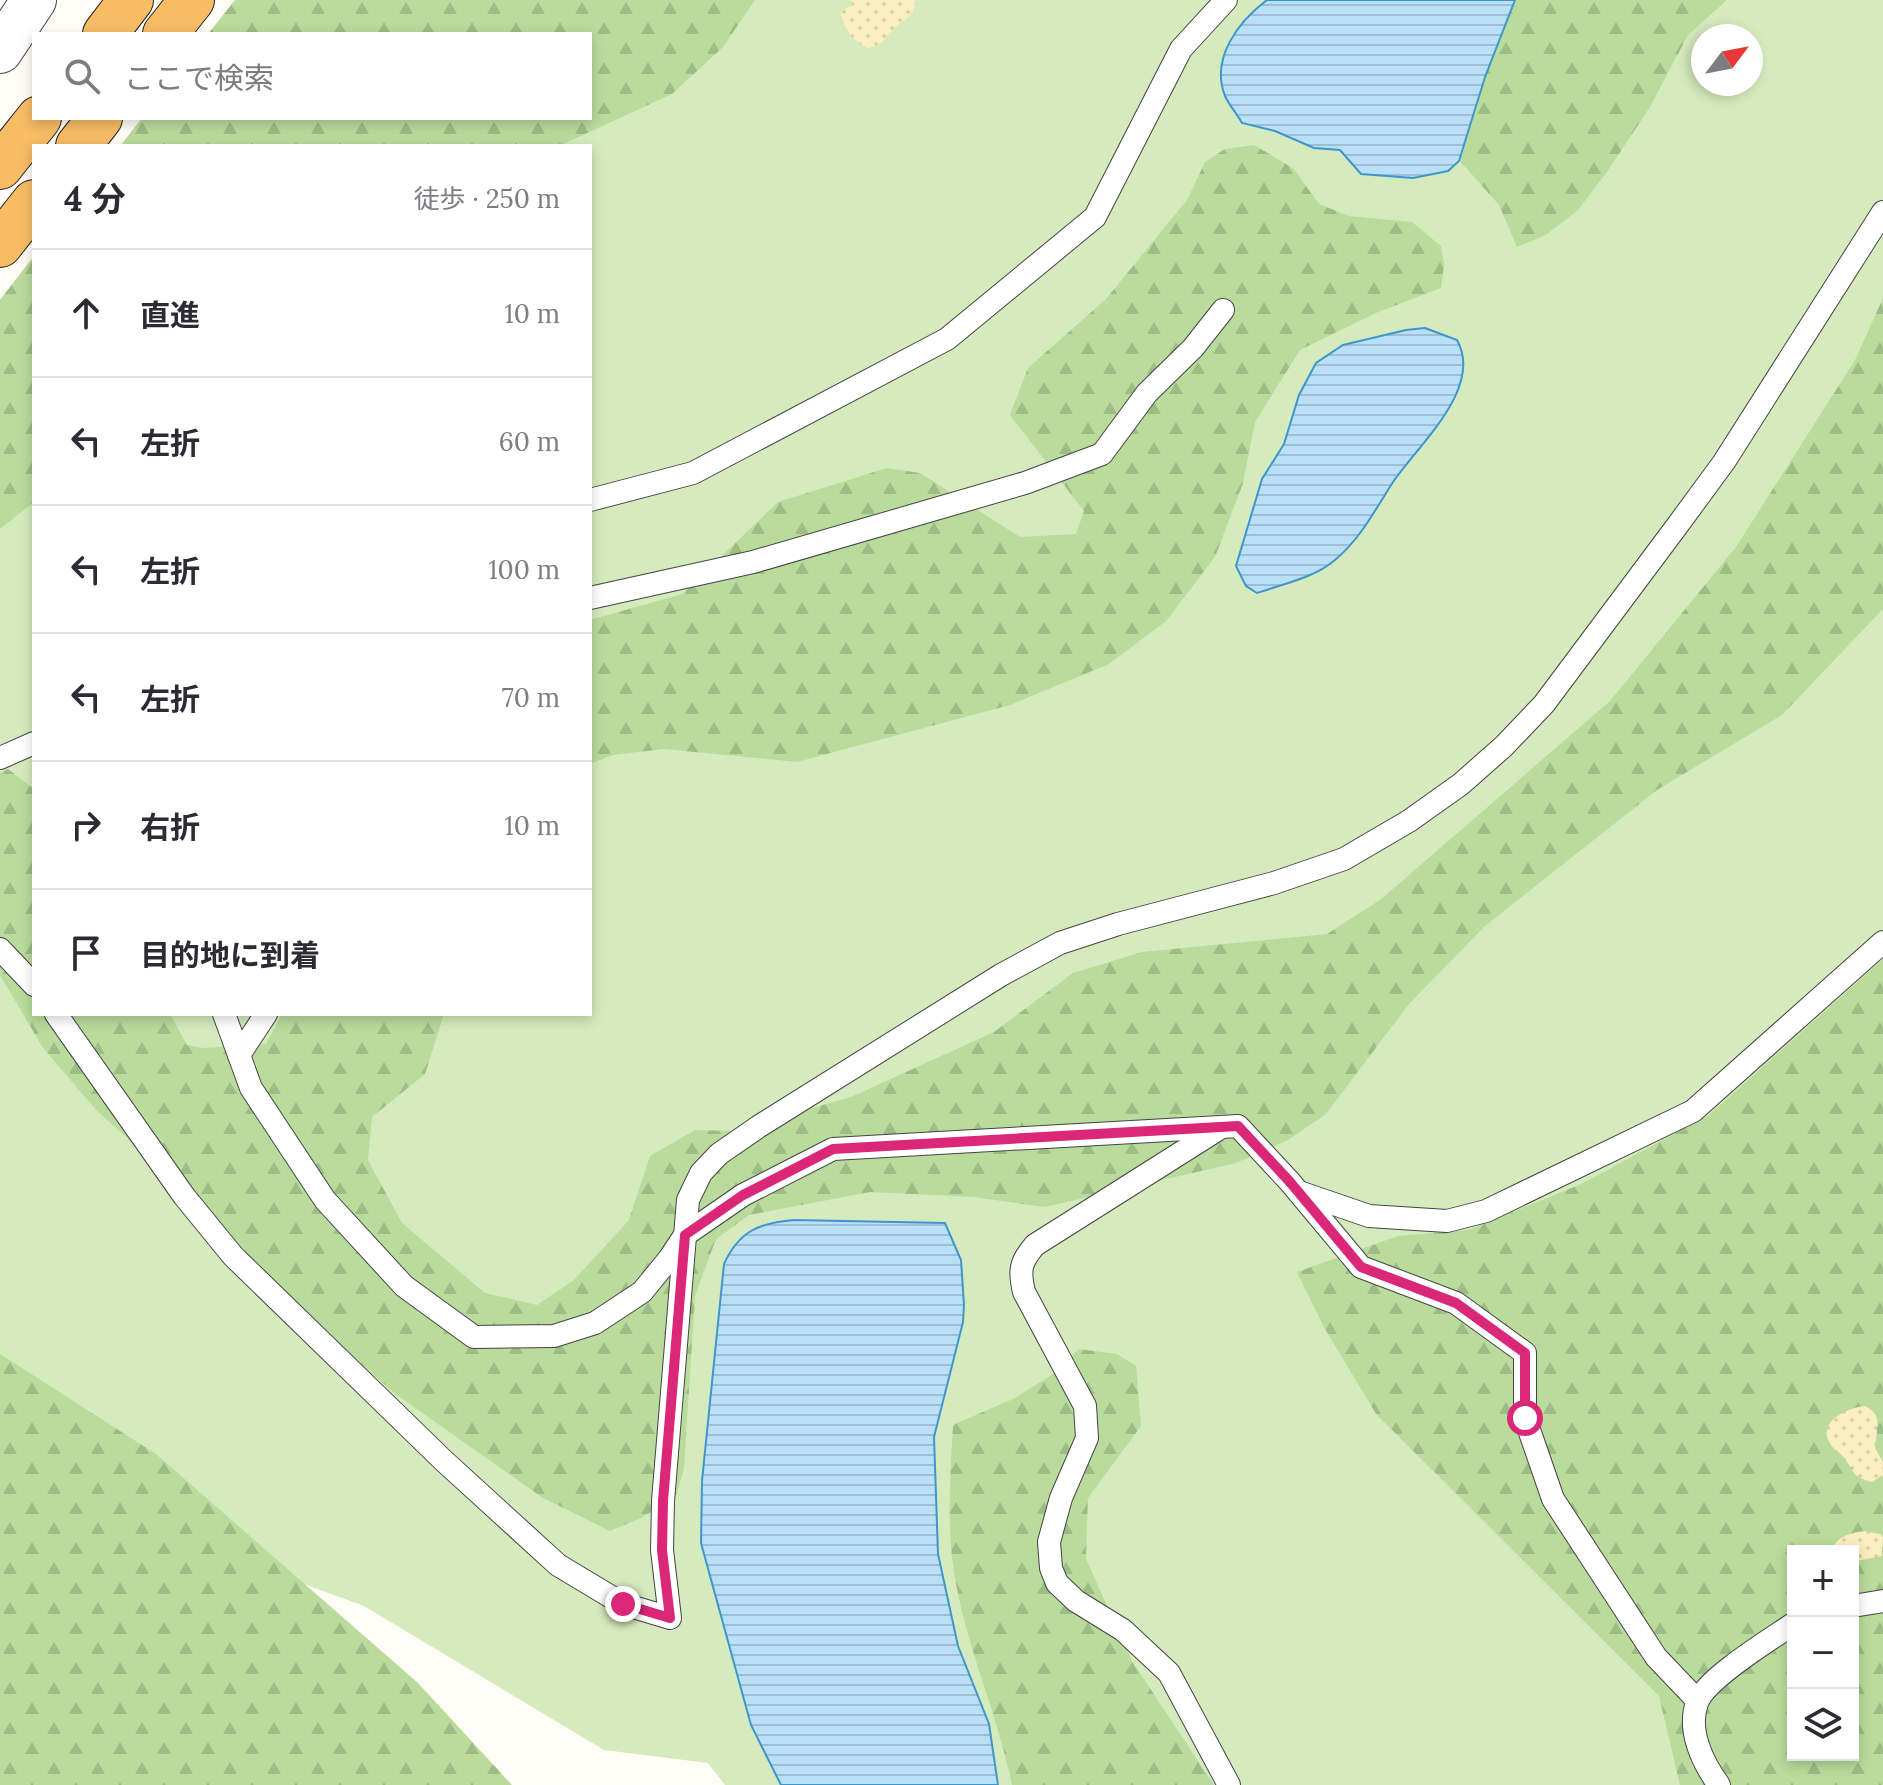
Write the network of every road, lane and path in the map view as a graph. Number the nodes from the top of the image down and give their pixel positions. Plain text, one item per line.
1 (34, 0) edge
2 (131, 0) edge
3 (192, 0) edge
4 (1226, 0) edge
5 (107, 32) edge
6 (167, 32) edge
7 (0, 51) edge
8 (37, 120) edge
9 (98, 120) edge
10 (80, 144) edge
11 (0, 167) edge
12 (32, 205) edge
13 (1883, 212) edge
14 (0, 245) edge
15 (1223, 310) dead end
16 (592, 499) edge
17 (592, 598) edge
18 (32, 744) edge
19 (0, 758) edge
20 (1883, 942) edge
21 (0, 949) edge
22 (32, 983) edge
23 (57, 1016) edge
24 (225, 1016) edge
25 (265, 1016) edge
26 (239, 1055) junction
27 (1222, 1127) junction
28 (1298, 1191) junction
29 (685, 1235) junction
30 (1883, 1601) edge
31 (1859, 1605) edge
32 (1787, 1628) edge
33 (1697, 1700) junction
34 (1229, 1785) edge
35 (1719, 1785) edge

1 - 7 street
2 - 5 highway
3 - 6 highway
4 - 16 lane
8 - 11 highway
9 - 10 highway
12 - 14 highway
13 - 29 lane
15 - 17 lane
18 - 19 lane
20 - 28 lane
21 - 22 lane
23 - 29 lane
24 - 26 lane
25 - 26 lane
26 - 29 lane
27 - 28 lane
27 - 29 lane
27 - 34 lane
28 - 33 lane
30 - 31 lane
32 - 33 lane
33 - 35 lane

